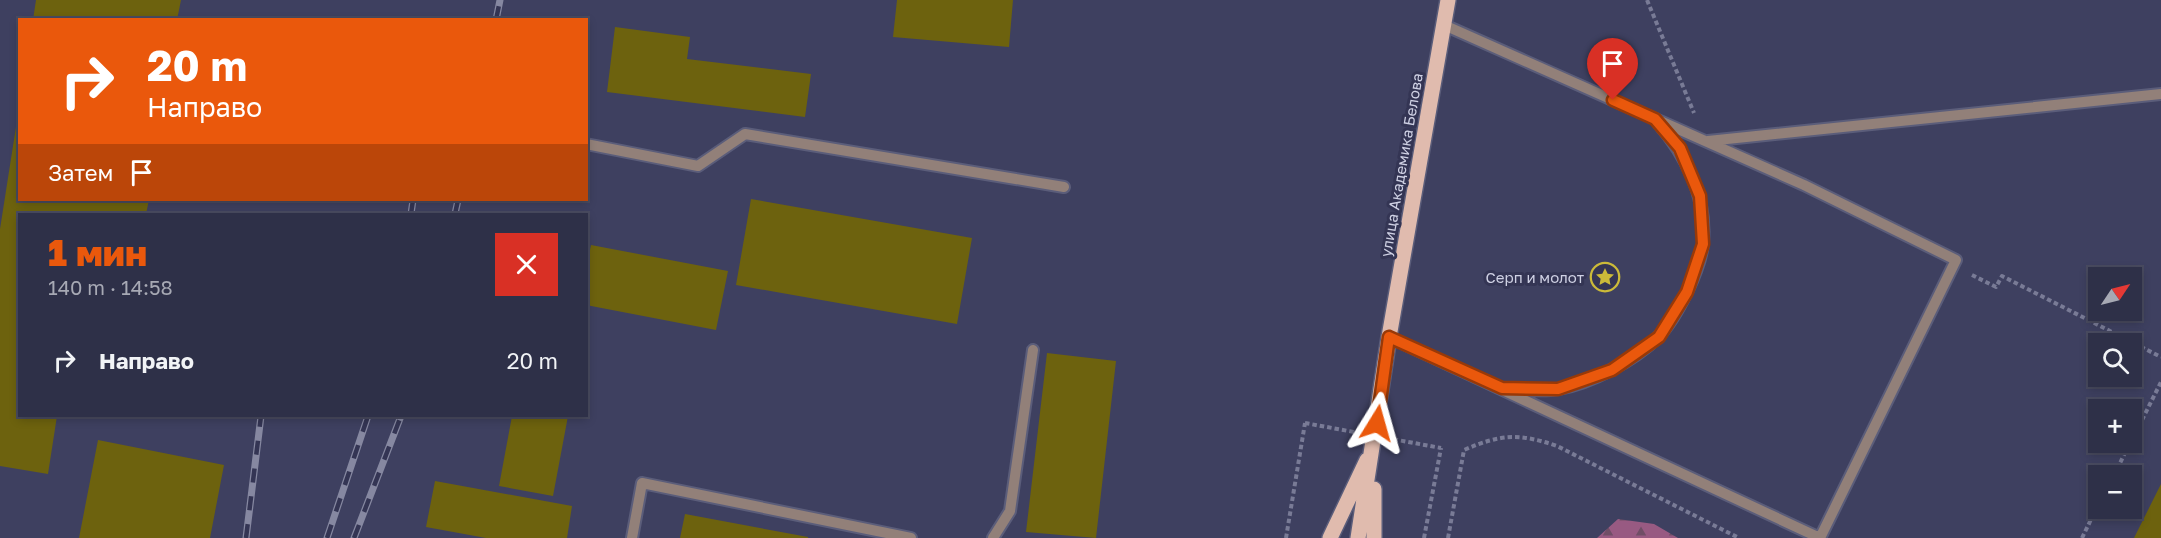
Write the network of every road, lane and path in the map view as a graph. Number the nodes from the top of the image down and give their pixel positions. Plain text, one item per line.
1 (1448, 0) edge
2 (1647, 0) edge
3 (1444, 25) junction
4 (2161, 94) edge
5 (1655, 119) junction
6 (1705, 141) junction
7 (588, 144) edge
8 (1064, 187) dead end
9 (1954, 266) junction
10 (1389, 337) junction
11 (1033, 350) dead end
12 (2161, 357) edge
13 (2161, 382) edge
14 (1502, 388) junction
15 (2142, 419) edge
16 (1375, 444) junction
17 (2091, 519) edge
18 (632, 538) edge
19 (911, 538) edge
20 (993, 538) edge
21 (1286, 538) edge
22 (1330, 538) edge
23 (1358, 538) edge
24 (1374, 538) edge
25 (1424, 538) edge
26 (1448, 538) edge
27 (1739, 538) edge
28 (2082, 538) edge

1 - 3 main road, улица Академика Белова
2 - 6 path
3 - 5 lane
3 - 10 main road, улица Академика Белова
4 - 6 lane
5 - 6 lane
5 - 14 lane
6 - 9 lane
7 - 8 lane
9 - 12 path
9 - 14 lane
10 - 14 lane
10 - 16 main road, улица Академика Белова
11 - 20 lane
13 - 15 path
16 - 22 main road
16 - 23 main road
16 - 24 main road
17 - 28 path
18 - 19 lane
21 - 25 path, bridge
26 - 27 path

